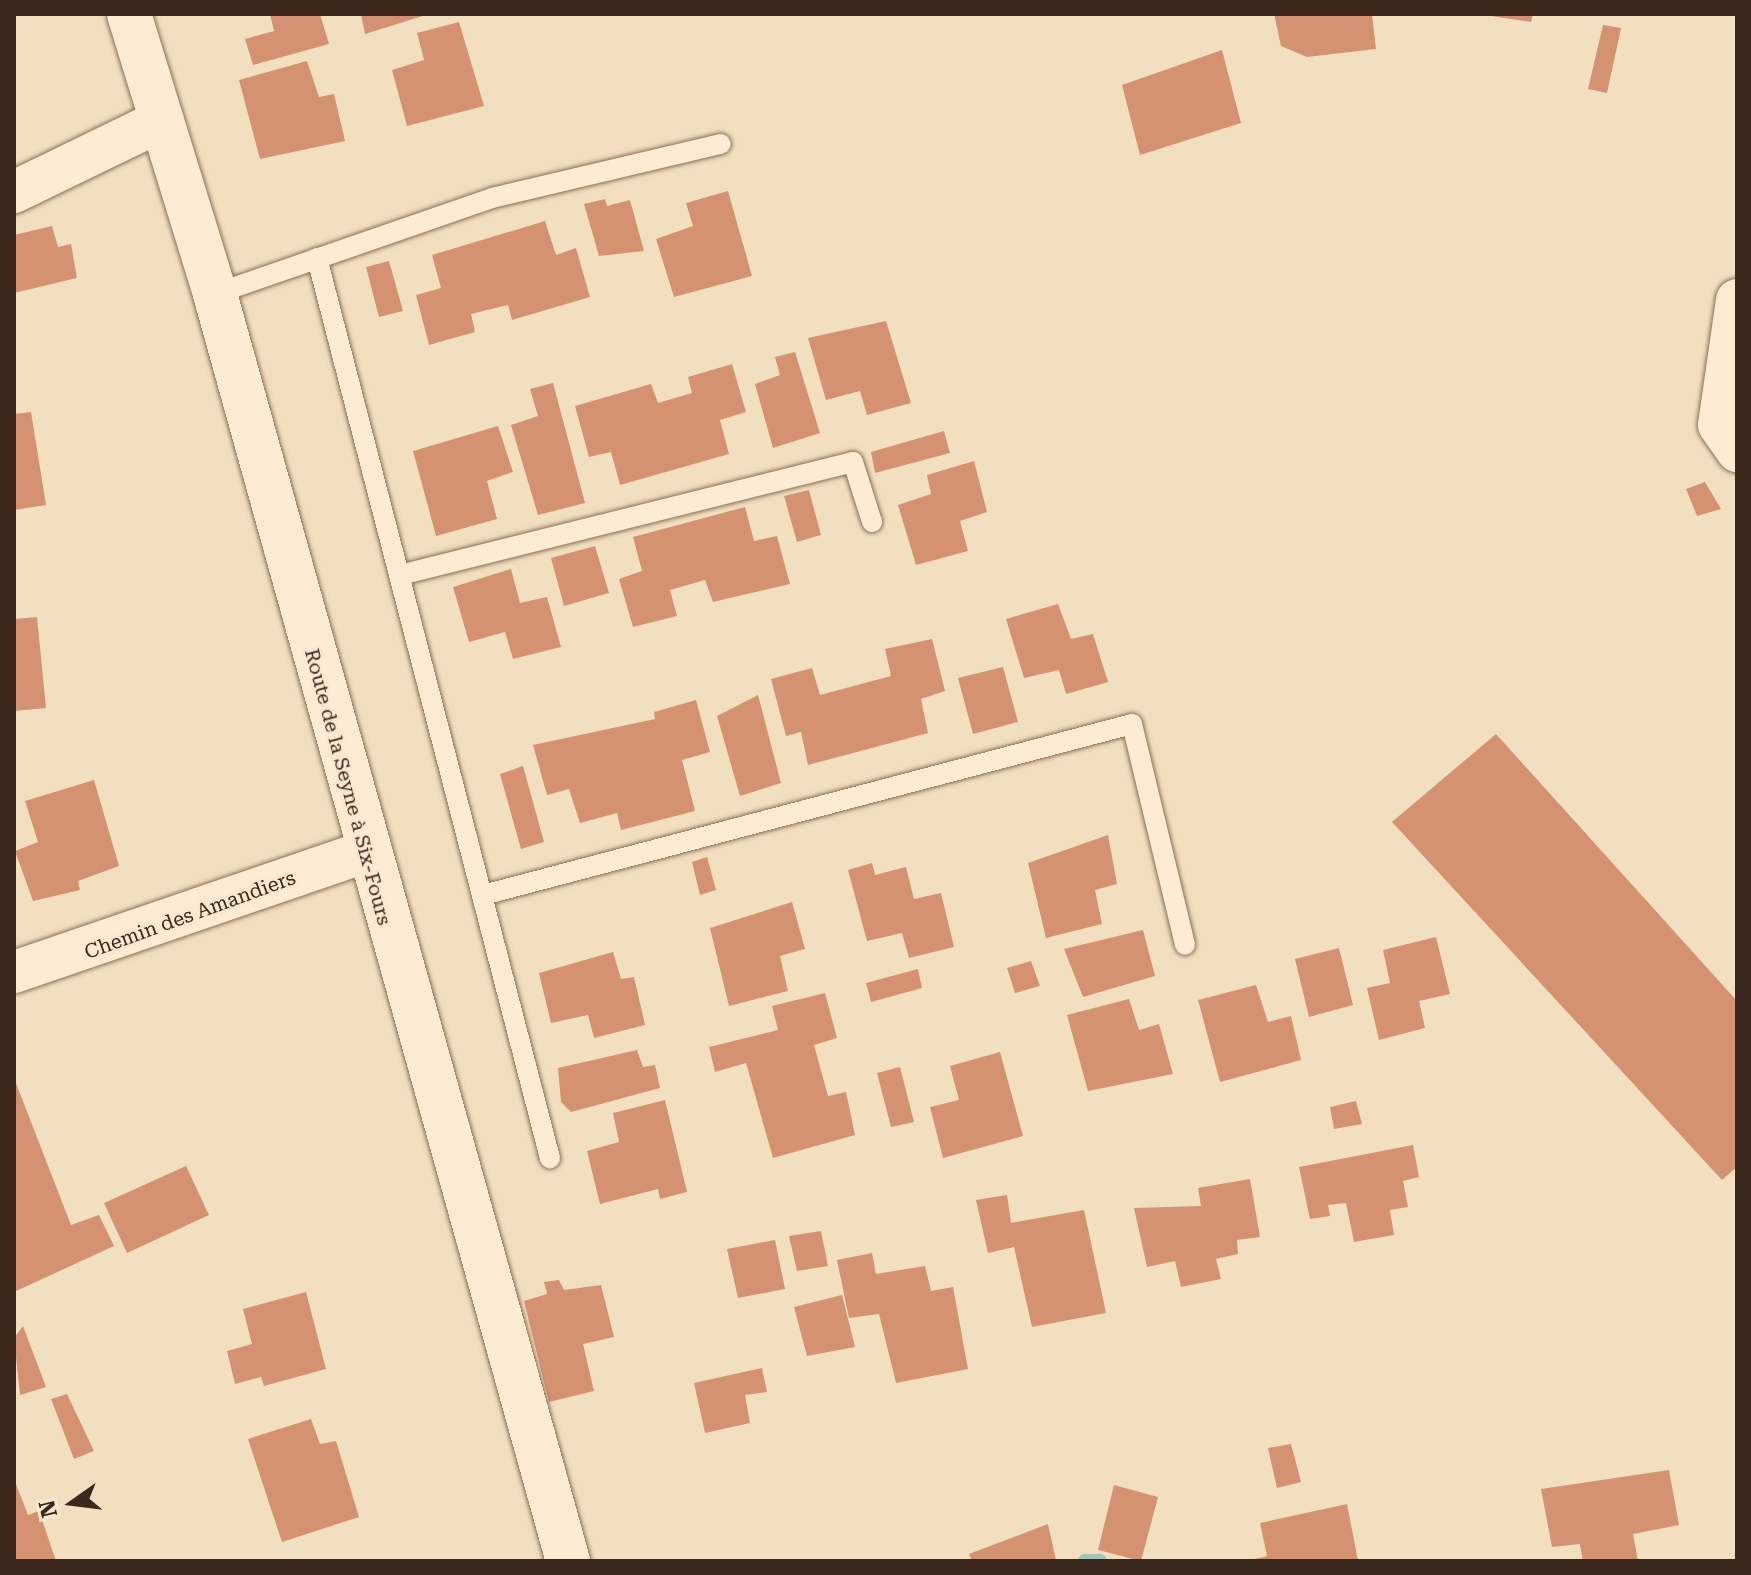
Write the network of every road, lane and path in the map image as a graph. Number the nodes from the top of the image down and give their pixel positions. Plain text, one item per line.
1 (129, 14) edge
2 (162, 120) junction
3 (721, 144) dead end
4 (14, 192) edge
5 (317, 258) junction
6 (215, 294) junction
7 (1737, 300) edge
8 (1737, 451) edge
9 (872, 522) dead end
10 (400, 575) junction
11 (365, 852) junction
12 (483, 895) junction
13 (1185, 945) dead end
14 (14, 972) edge
15 (550, 1158) dead end
16 (568, 1561) edge

1 - 2 street, Route de la Seyne à Six-Fours
2 - 4 street
2 - 6 street, Route de la Seyne à Six-Fours
3 - 5 lane
5 - 6 lane
5 - 10 lane
6 - 11 street, Route de la Seyne à Six-Fours
7 - 8 street
9 - 10 lane
10 - 12 lane
11 - 14 street, Chemin des Amandiers
11 - 16 street, Route de la Seyne à Six-Fours
12 - 13 lane
12 - 15 lane

